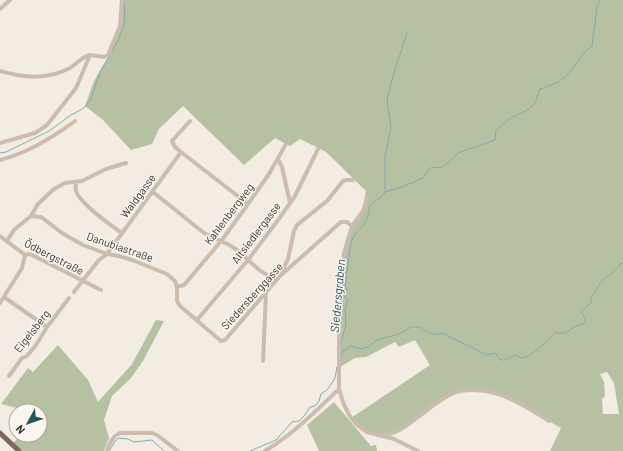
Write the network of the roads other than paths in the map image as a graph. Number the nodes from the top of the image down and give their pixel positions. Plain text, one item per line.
1 (10, 0) edge
2 (122, 0) edge
3 (0, 9) edge
4 (90, 55) junction
5 (0, 71) edge
6 (75, 121) dead end
7 (190, 121) dead end
8 (0, 143) edge
9 (286, 144) dead end
10 (318, 149) dead end
11 (181, 152) junction
12 (278, 159) junction
13 (0, 160) edge
14 (126, 163) dead end
15 (353, 180) dead end
16 (76, 182) junction
17 (153, 192) junction
18 (367, 198) dead end
19 (290, 203) junction
20 (248, 204) junction
21 (31, 216) junction
22 (352, 226) junction
23 (122, 233) junction
24 (0, 236) edge
25 (222, 240) junction
26 (7, 241) junction
27 (107, 254) junction
28 (25, 255) junction
29 (248, 260) junction
30 (267, 276) junction
31 (279, 277) junction
32 (82, 281) junction
33 (177, 287) junction
34 (101, 290) dead end
35 (268, 291) junction
36 (74, 292) dead end
37 (4, 297) junction
38 (69, 298) dead end
39 (0, 303) edge
40 (197, 320) junction
41 (47, 327) junction
42 (263, 361) dead end
43 (9, 376) dead end
44 (339, 389) junction
45 (549, 421) dead end
46 (0, 433) edge
47 (384, 436) junction
48 (19, 451) edge
49 (107, 451) edge
50 (178, 451) edge
51 (265, 451) edge
52 (418, 451) edge

1 - 3 street
2 - 4 street
4 - 5 street
4 - 8 street
6 - 13 street
7 - 11 street
9 - 12 street, Kahlenbergweg
10 - 19 street, Altsiedlergasse
11 - 17 street, Waldgasse
11 - 20 street
12 - 19 street
12 - 20 street, Kahlenbergweg
14 - 16 street
15 - 31 street
16 - 21 street
16 - 23 street
17 - 23 street, Waldgasse
17 - 25 street
18 - 22 street
19 - 29 street, Altsiedlergasse
20 - 25 street, Kahlenbergweg
21 - 26 street
21 - 27 street, Danubiastraße
22 - 31 street, Siedersberggasse
22 - 44 street
23 - 27 street, Waldgasse
24 - 26 street, Ödbergstraße
25 - 29 street
25 - 33 street, Kahlenbergweg
26 - 28 street, Ödbergstraße
27 - 32 street, Waldgasse
27 - 33 street, Danubiastraße
28 - 32 street, Ödbergstraße
28 - 37 street
29 - 30 street
29 - 40 street, Altsiedlergasse
30 - 31 street
30 - 35 street
31 - 35 street, Siedersberggasse
32 - 34 street, Ödbergstraße
32 - 36 street
33 - 40 street
35 - 40 street, Siedersberggasse
35 - 42 street
37 - 39 street
37 - 41 street
38 - 41 street, Eigelsberg
41 - 43 street, Eigelsberg
44 - 47 street
44 - 51 street
45 - 47 street
46 - 48 main road
47 - 52 street
49 - 50 street

